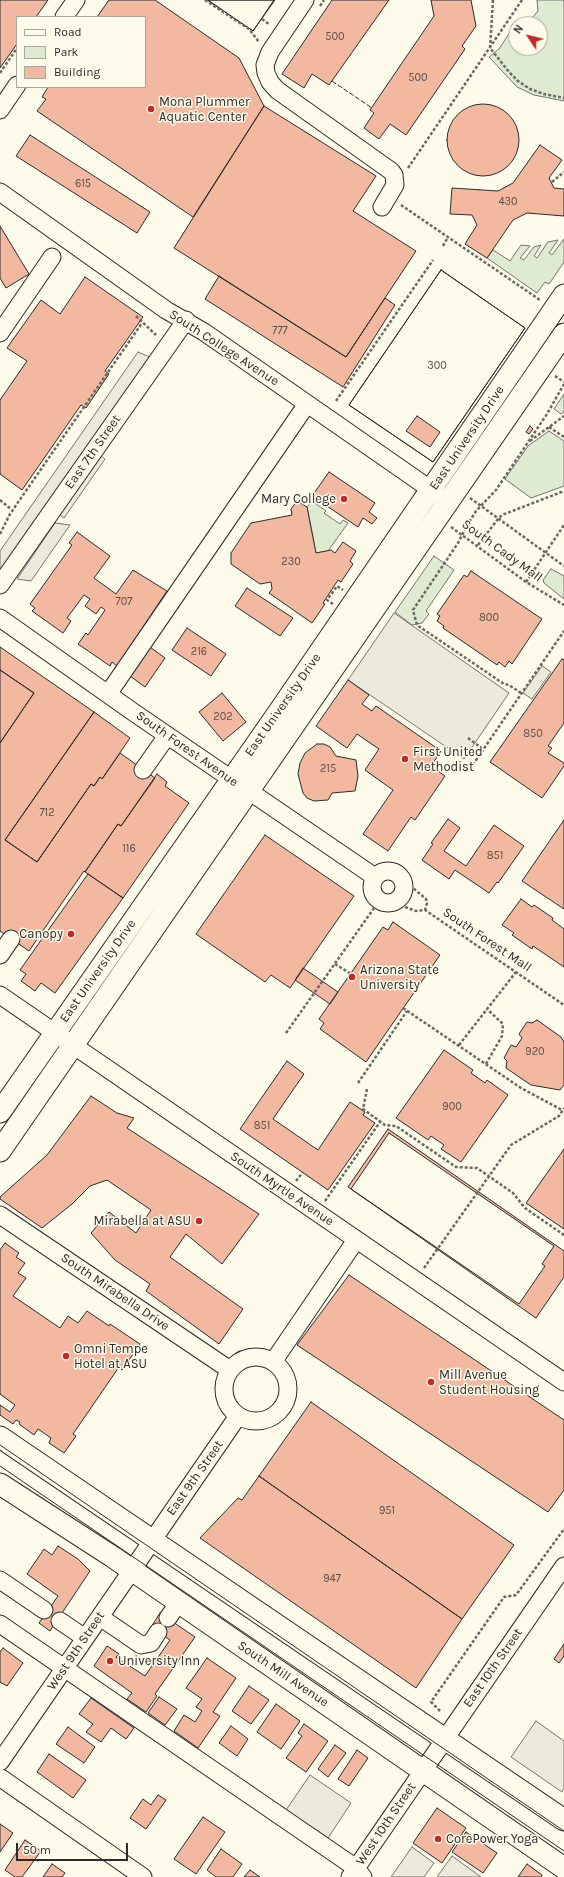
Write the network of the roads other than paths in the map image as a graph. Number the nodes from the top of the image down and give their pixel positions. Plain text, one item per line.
1 (76, 0) edge
2 (310, 6) edge
3 (65, 16) edge
4 (16, 86) edge
5 (0, 110) edge
6 (0, 192) edge
7 (390, 205) road end
8 (52, 257) dead end
9 (564, 295) edge
10 (186, 320) junction
11 (545, 323) junction
12 (0, 333) edge
13 (564, 334) edge
14 (307, 404) junction
15 (431, 490) junction
16 (448, 502) junction
17 (0, 585) edge
18 (0, 618) edge
19 (108, 694) junction
20 (167, 736) junction
21 (143, 770) dead end
22 (231, 780) junction
23 (248, 791) junction
24 (374, 877) junction
25 (11, 939) dead end
26 (0, 955) edge
27 (0, 995) edge
28 (55, 1034) junction
29 (73, 1046) junction
30 (0, 1112) edge
31 (0, 1150) edge
32 (0, 1215) edge
33 (356, 1240) junction
34 (273, 1362) junction
35 (230, 1370) junction
36 (564, 1382) edge
37 (238, 1416) junction
38 (0, 1437) edge
39 (0, 1484) edge
40 (153, 1540) junction
41 (564, 1566) edge
42 (131, 1571) junction
43 (0, 1580) edge
44 (44, 1610) dead end
45 (100, 1617) junction
46 (168, 1618) junction
47 (60, 1621) dead end
48 (0, 1624) edge
49 (85, 1638) junction
50 (65, 1668) junction
51 (445, 1739) junction
52 (423, 1770) junction
53 (0, 1771) edge
54 (564, 1820) edge
55 (564, 1868) edge
56 (356, 1874) edge
57 (143, 1877) edge

1 - 3 street
2 - 7 street
4 - 5 street
6 - 10 street, South College Avenue
8 - 12 street
9 - 11 main road, East University Drive
10 - 14 street, South College Avenue
10 - 17 street, East 7th Street
11 - 13 main road
11 - 15 main road, East University Drive
13 - 16 main road, East University Drive
14 - 15 street, South College Avenue
14 - 19 street
15 - 16 street, South College Avenue
15 - 22 main road, East University Drive
16 - 23 main road, East University Drive
18 - 19 street, South Forest Avenue
19 - 20 street, South Forest Avenue
20 - 21 street
20 - 22 street, South Forest Avenue
22 - 23 street, South Forest Avenue
22 - 28 main road, East University Drive
23 - 24 street, South Forest Avenue
23 - 29 main road, East University Drive
24 - 24 street
25 - 26 street
27 - 28 street, South Myrtle Avenue
28 - 29 street, South Myrtle Avenue
28 - 30 main road, East University Drive
29 - 31 main road, East University Drive
29 - 33 street, South Myrtle Avenue
32 - 35 street, South Mirabella Drive
33 - 34 street
33 - 36 street, South Myrtle Avenue
34 - 35 street
34 - 37 street
35 - 37 street
37 - 40 street, East 9th Street
38 - 40 main road
39 - 42 main road, South Mill Avenue
40 - 42 street, West 9th Street
40 - 51 main road
41 - 51 street, East 10th Street
42 - 45 street, West 9th Street
42 - 46 main road, South Mill Avenue
43 - 44 street
45 - 46 street
45 - 49 street, West 9th Street
46 - 52 main road, South Mill Avenue
47 - 49 street
48 - 50 street
49 - 50 street, West 9th Street
50 - 53 street, West 9th Street
50 - 56 street
51 - 52 street, East 10th Street
51 - 54 main road
52 - 55 main road, South Mill Avenue
52 - 56 street, West 10th Street
53 - 57 street

